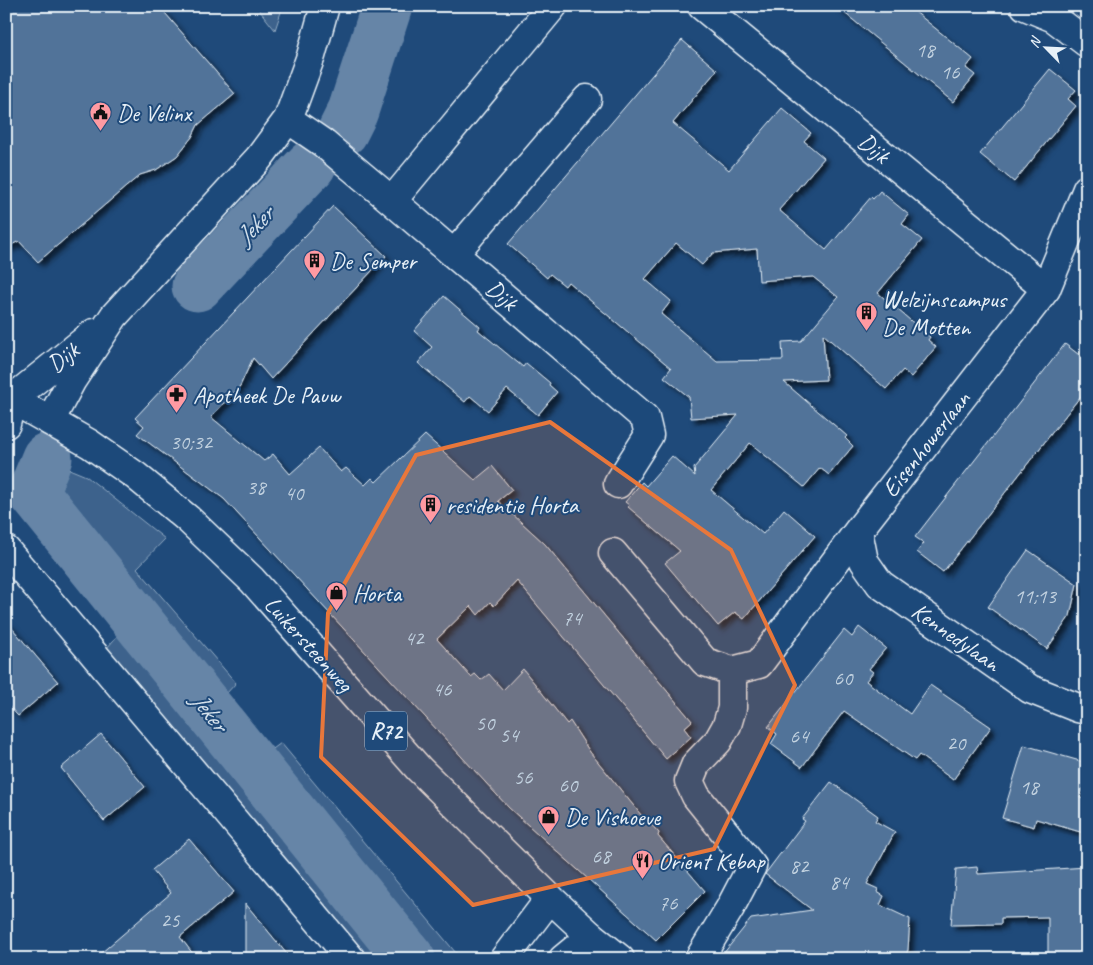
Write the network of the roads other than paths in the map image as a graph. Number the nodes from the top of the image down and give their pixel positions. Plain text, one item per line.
1 (325, 6) edge
2 (553, 6) edge
3 (702, 6) edge
4 (1025, 6) edge
5 (1087, 43) edge
6 (588, 99) dead end
7 (288, 119) junction
8 (1087, 189) edge
9 (392, 201) junction
10 (454, 254) junction
11 (1046, 290) junction
12 (114, 316) junction
13 (8, 406) edge
14 (50, 421) junction
15 (618, 484) dead end
16 (858, 531) junction
17 (6, 550) edge
18 (613, 553) dead end
19 (732, 671) junction
20 (1087, 710) edge
21 (550, 898) junction
22 (591, 936) junction
23 (351, 959) edge
24 (504, 959) edge
25 (563, 959) edge
26 (620, 959) edge
27 (700, 959) edge

1 - 7 street, Dijk
2 - 9 street
3 - 11 street, Dijk
4 - 5 street
6 - 10 street
7 - 9 street, Dijk
7 - 12 street, Dijk
8 - 11 street, Eisenhowerlaan
9 - 10 street, Dijk
10 - 15 street, Dijk
11 - 16 street, Eisenhowerlaan
12 - 13 street, Dijk
12 - 14 street, Dijk
13 - 14 street, Luikersteenweg / R72
14 - 21 street, Luikersteenweg / R72
16 - 19 street, Eisenhowerlaan
16 - 20 street, Kennedylaan
17 - 23 street
18 - 19 street
19 - 27 street
21 - 22 street, Luikersteenweg / R72
21 - 24 street
22 - 25 street
22 - 26 street, Luikersteenweg / R72

